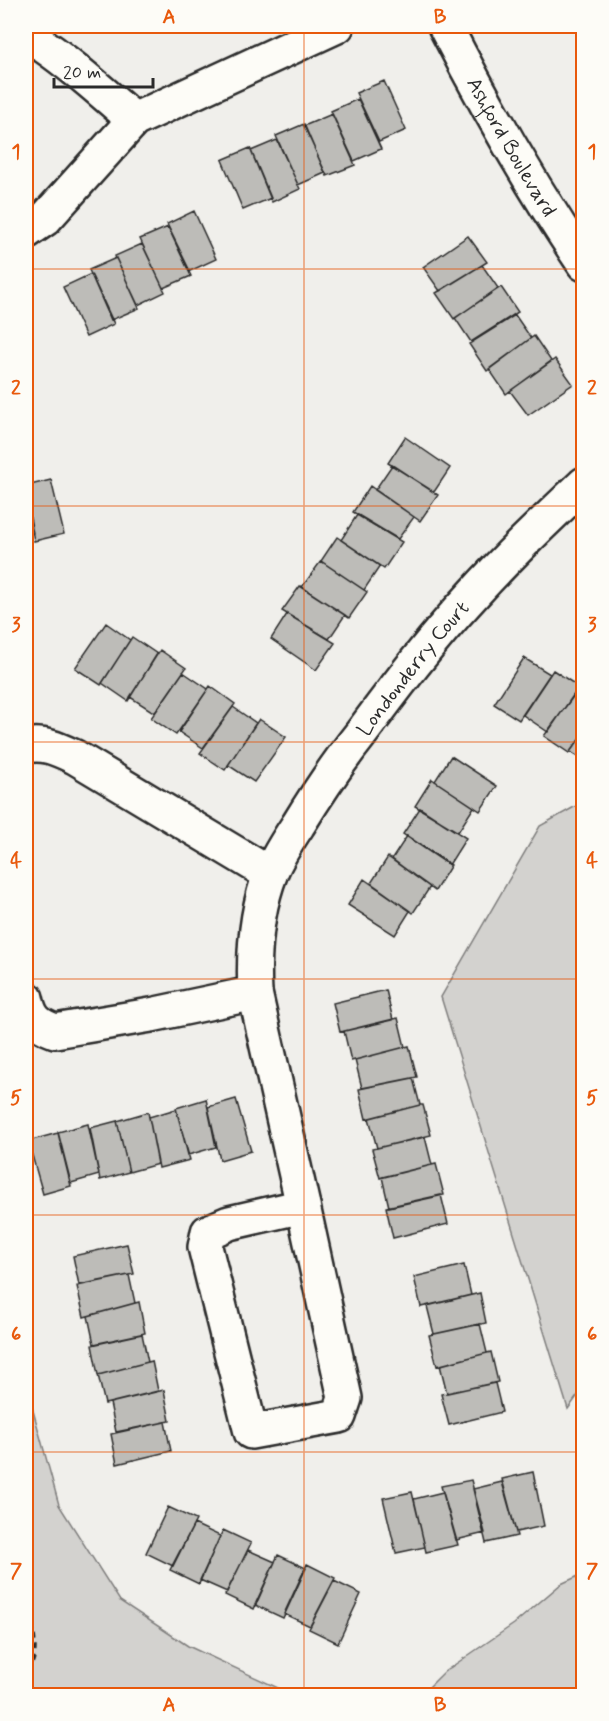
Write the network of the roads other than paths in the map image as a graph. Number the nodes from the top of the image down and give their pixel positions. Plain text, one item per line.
1 (337, 26) edge
2 (445, 26) edge
3 (26, 37) edge
4 (134, 120) junction
5 (26, 232) edge
6 (584, 264) edge
7 (584, 484) edge
8 (26, 746) edge
9 (270, 874) junction
10 (255, 993) junction
11 (26, 998) edge
12 (303, 1206) junction

1 - 4 street
2 - 6 street, Ashford Boulevard
3 - 4 street
4 - 5 street
7 - 9 street, Londonderry Court
8 - 9 street
9 - 10 street, Londonderry Court
10 - 11 street
10 - 12 street, Londonderry Court
12 - 12 street, Londonderry Court

